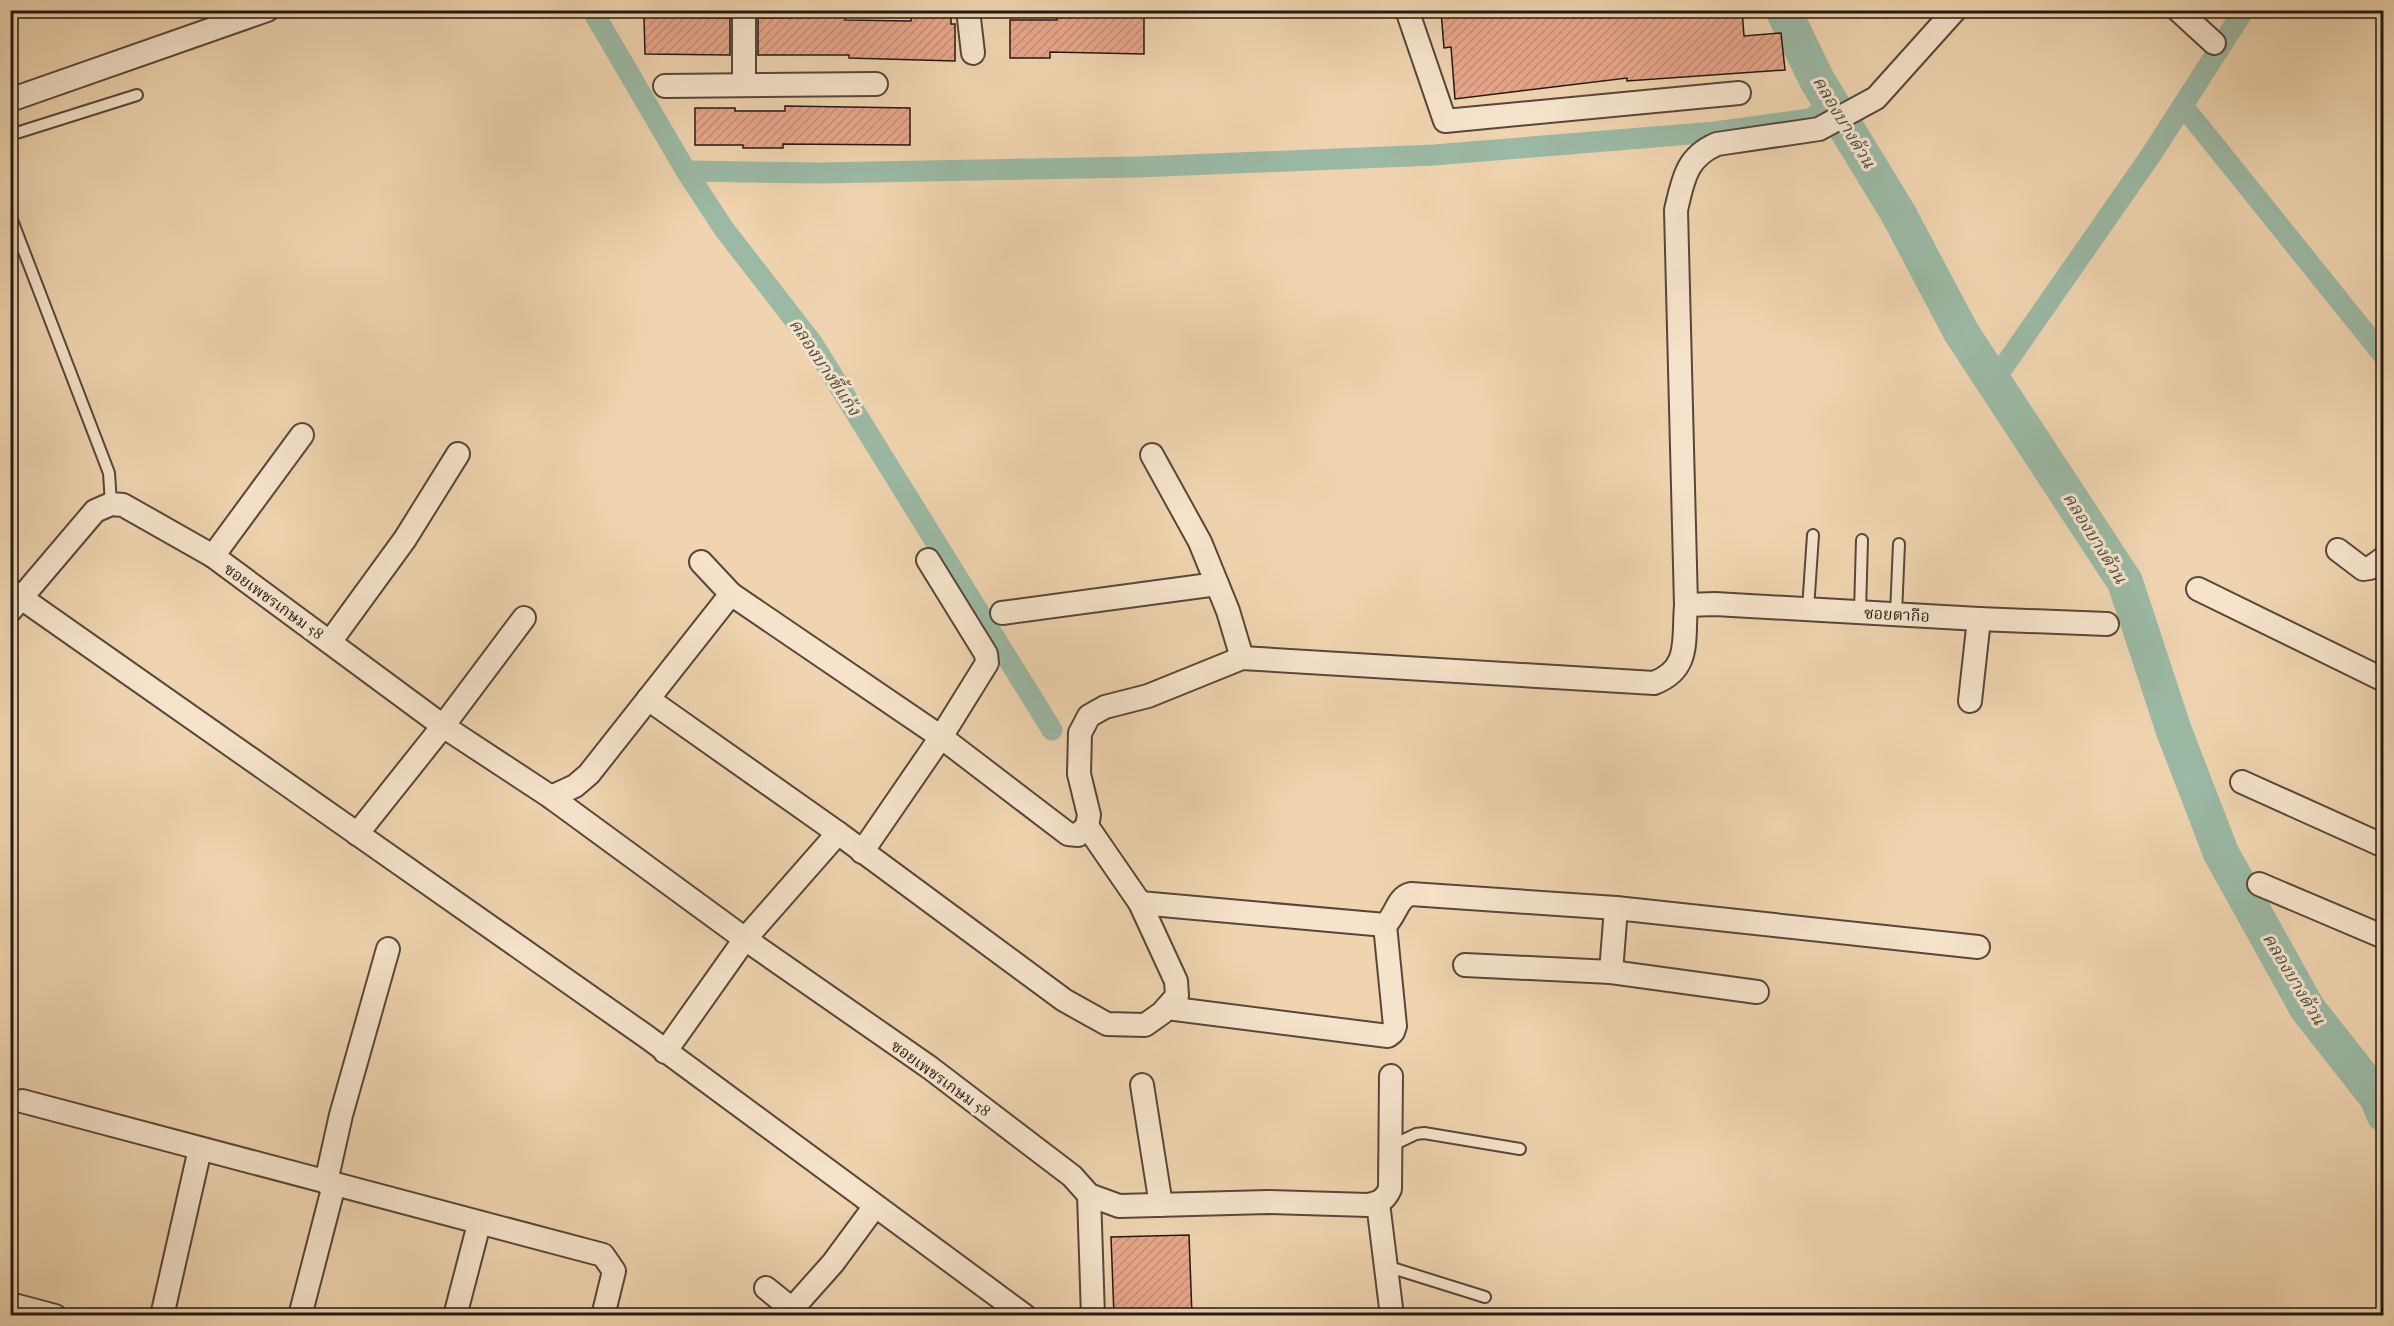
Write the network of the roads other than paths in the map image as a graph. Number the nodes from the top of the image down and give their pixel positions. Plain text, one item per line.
1 (267, 10) edge
2 (744, 10) edge
3 (968, 10) edge
4 (1407, 10) edge
5 (1955, 10) edge
6 (2178, 10) edge
7 (2214, 43) dead end
8 (973, 53) dead end
9 (876, 84) dead end
10 (744, 85) junction
11 (665, 86) dead end
12 (1739, 93) dead end
13 (137, 95) dead end
14 (10, 100) edge
15 (10, 135) edge
16 (10, 215) edge
17 (302, 435) dead end
18 (458, 454) dead end
19 (1152, 455) dead end
20 (111, 504) junction
21 (1813, 535) dead end
22 (1862, 540) dead end
23 (1899, 544) dead end
24 (2338, 550) dead end
25 (213, 556) junction
26 (2384, 558) edge
27 (928, 560) dead end
28 (701, 561) dead end
29 (1217, 584) junction
30 (2198, 589) dead end
31 (731, 594) junction
32 (14, 599) edge
33 (1686, 605) junction
34 (1808, 609) junction
35 (1860, 612) junction
36 (1002, 613) dead end
37 (1896, 614) junction
38 (524, 618) dead end
39 (1979, 619) junction
40 (2107, 624) dead end
41 (330, 642) junction
42 (1242, 658) junction
43 (2384, 680) edge
44 (648, 699) junction
45 (1970, 701) dead end
46 (443, 726) junction
47 (941, 737) junction
48 (2242, 782) dead end
49 (551, 797) junction
50 (1087, 826) junction
51 (838, 833) junction
52 (357, 834) junction
53 (2384, 846) edge
54 (862, 852) junction
55 (2259, 884) dead end
56 (1140, 903) junction
57 (1616, 908) junction
58 (1385, 925) junction
59 (2384, 937) edge
60 (745, 939) junction
61 (1978, 947) dead end
62 (388, 949) dead end
63 (1465, 965) dead end
64 (1611, 972) junction
65 (1757, 992) dead end
66 (1167, 1008) junction
67 (665, 1052) junction
68 (1391, 1076) dead end
69 (1142, 1085) dead end
70 (22, 1101) dead end
71 (1391, 1146) junction
72 (200, 1149) junction
73 (1520, 1149) dead end
74 (330, 1184) junction
75 (1089, 1195) junction
76 (1378, 1203) junction
77 (1161, 1205) junction
78 (875, 1206) junction
79 (478, 1224) junction
80 (1386, 1266) junction
81 (766, 1288) dead end
82 (1485, 1298) dead end
83 (10, 1304) edge
84 (793, 1312) edge
85 (55, 1316) edge
86 (162, 1316) edge
87 (300, 1316) edge
88 (455, 1316) edge
89 (603, 1316) edge
90 (1025, 1316) edge
91 (1093, 1316) edge
92 (1392, 1316) edge

1 - 14 street
2 - 10 street
3 - 8 street
4 - 12 street
5 - 33 street
6 - 7 street
9 - 10 street
10 - 11 street
13 - 15 lane
16 - 20 lane
17 - 25 street
18 - 41 street
19 - 29 street
20 - 25 street, ซอยเพชรเกษม 58
20 - 32 street
21 - 34 lane
22 - 35 lane
23 - 37 lane
24 - 26 street
25 - 41 street, ซอยเพชรเกษม 58
27 - 47 street
28 - 31 street
29 - 36 street
29 - 42 street
30 - 43 street
31 - 44 street
31 - 47 street
32 - 52 street
33 - 34 street, ซอยตากือ
33 - 42 street
34 - 35 street, ซอยตากือ
35 - 37 street, ซอยตากือ
37 - 39 street, ซอยตากือ
38 - 46 street
39 - 40 street, ซอยตากือ
39 - 45 street
41 - 46 street, ซอยเพชรเกษม 58
42 - 50 street
44 - 49 street
44 - 51 street
46 - 49 street, ซอยเพชรเกษม 58
46 - 52 street
47 - 50 street
47 - 54 street
48 - 53 street
49 - 60 street, ซอยเพชรเกษม 58
50 - 56 street
51 - 54 street
51 - 60 street
52 - 67 street
54 - 66 street
55 - 59 street
56 - 58 street
56 - 66 street
57 - 58 street
57 - 61 street
57 - 64 street
58 - 66 street
60 - 67 street
60 - 75 street, ซอยเพชรเกษม 58
62 - 74 street
63 - 64 street
64 - 65 street
67 - 78 street
68 - 71 street
69 - 77 street
70 - 72 street
71 - 73 lane
71 - 76 street
72 - 74 street
72 - 86 street
74 - 79 street
74 - 87 street
75 - 77 street, ซอยเพชรเกษม 58
75 - 91 street
76 - 77 street, ซอยเพชรเกษม 58
76 - 80 street
78 - 84 street
78 - 90 street
79 - 88 street
79 - 89 street
80 - 82 lane
80 - 92 street
81 - 84 street
83 - 85 street

